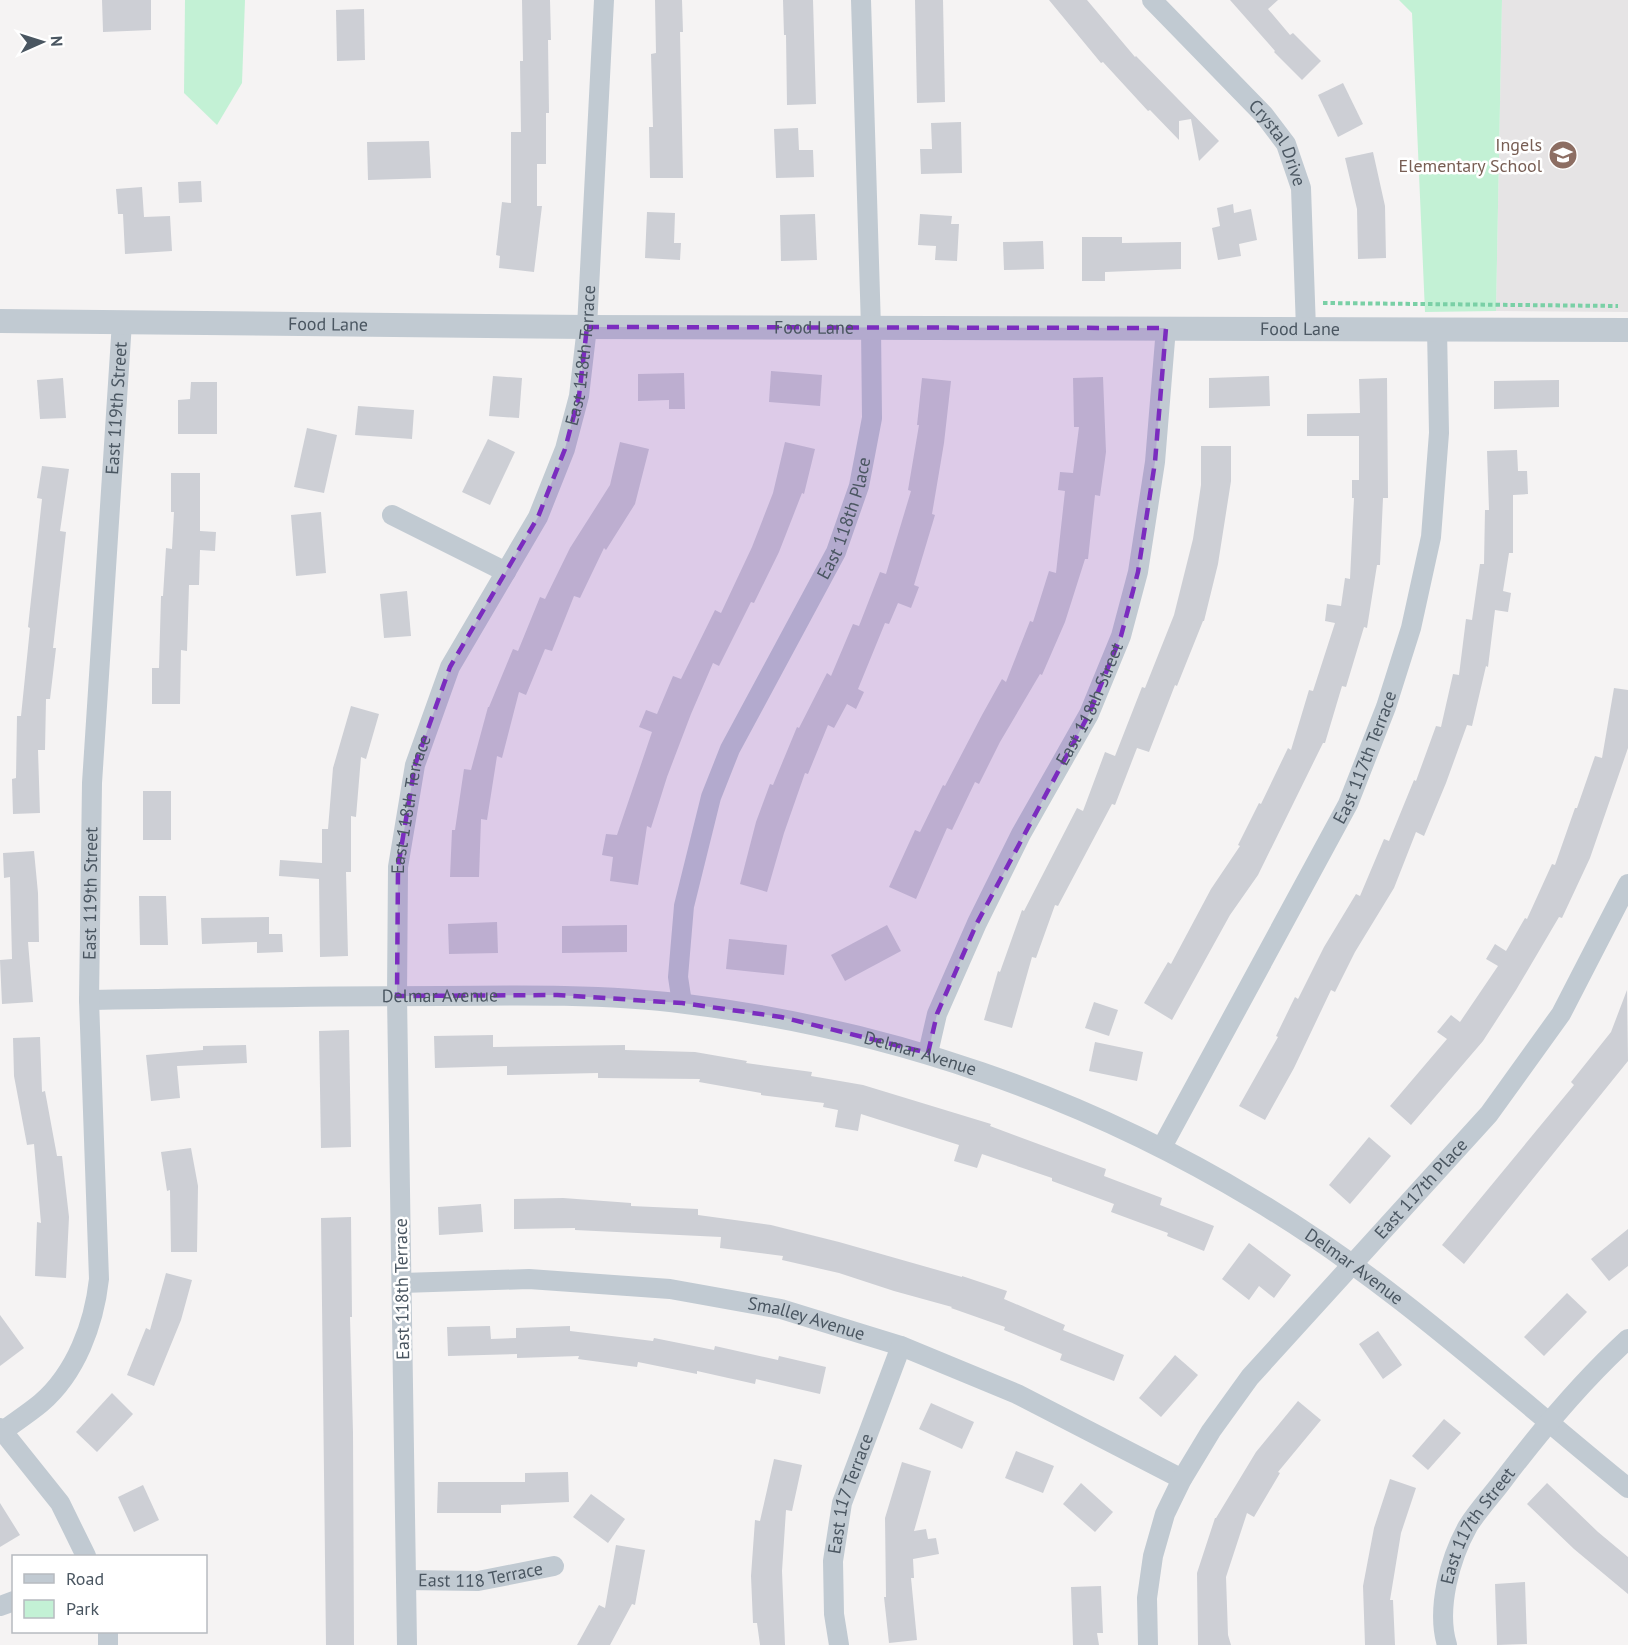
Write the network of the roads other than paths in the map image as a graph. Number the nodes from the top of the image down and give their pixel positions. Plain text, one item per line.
1 (604, 0) edge
2 (861, 0) edge
3 (1152, 0) edge
4 (0, 321) edge
5 (122, 322) junction
6 (587, 327) junction
7 (872, 328) junction
8 (1166, 328) junction
9 (1306, 329) junction
10 (1437, 329) junction
11 (1628, 330) edge
12 (392, 515) dead end
13 (506, 572) junction
14 (1628, 884) edge
15 (397, 996) junction
16 (89, 1000) junction
17 (682, 1003) junction
18 (928, 1053) junction
19 (1162, 1148) junction
20 (1354, 1264) junction
21 (402, 1283) junction
22 (1628, 1339) edge
23 (901, 1346) junction
24 (1548, 1423) junction
25 (2, 1429) edge
26 (1182, 1479) junction
27 (1628, 1488) edge
28 (85, 1555) edge
29 (554, 1566) dead end
30 (406, 1580) junction
31 (406, 1645) edge
32 (839, 1645) edge
33 (1148, 1645) edge
34 (1447, 1645) edge

1 - 6 street, East 118th Terrace
2 - 7 street, East 118th Place
3 - 9 street, Crystal Drive
4 - 5 street, Food Lane
5 - 6 street, Food Lane
5 - 16 street, East 119th Street
6 - 7 street, Food Lane
6 - 13 street, East 118th Terrace
7 - 8 street, Food Lane
7 - 17 street, East 118th Place
8 - 9 street, Food Lane
8 - 18 street, East 118th Street
9 - 10 street, Food Lane
10 - 11 street, Food Lane
10 - 19 street, East 117th Terrace
12 - 13 street
13 - 15 street, East 118th Terrace
14 - 20 street, East 117th Place
15 - 16 street, Delmar Avenue
15 - 17 street, Delmar Avenue
15 - 21 street, East 118th Terrace
16 - 25 street, East 119th Street
17 - 18 street, Delmar Avenue
18 - 19 street, Delmar Avenue
19 - 20 street, Delmar Avenue
20 - 24 street, Delmar Avenue
20 - 26 street, East 117th Place
21 - 23 street, Smalley Avenue
21 - 30 street, East 118th Terrace
22 - 24 street, East 117th Street
23 - 26 street, Smalley Avenue
23 - 32 street, East 117 Terrace
24 - 27 street, Delmar Avenue
24 - 34 street, East 117th Street
25 - 28 street
26 - 33 street, East 117th Place
29 - 30 street, East 118 Terrace
30 - 31 street, East 118th Terrace

